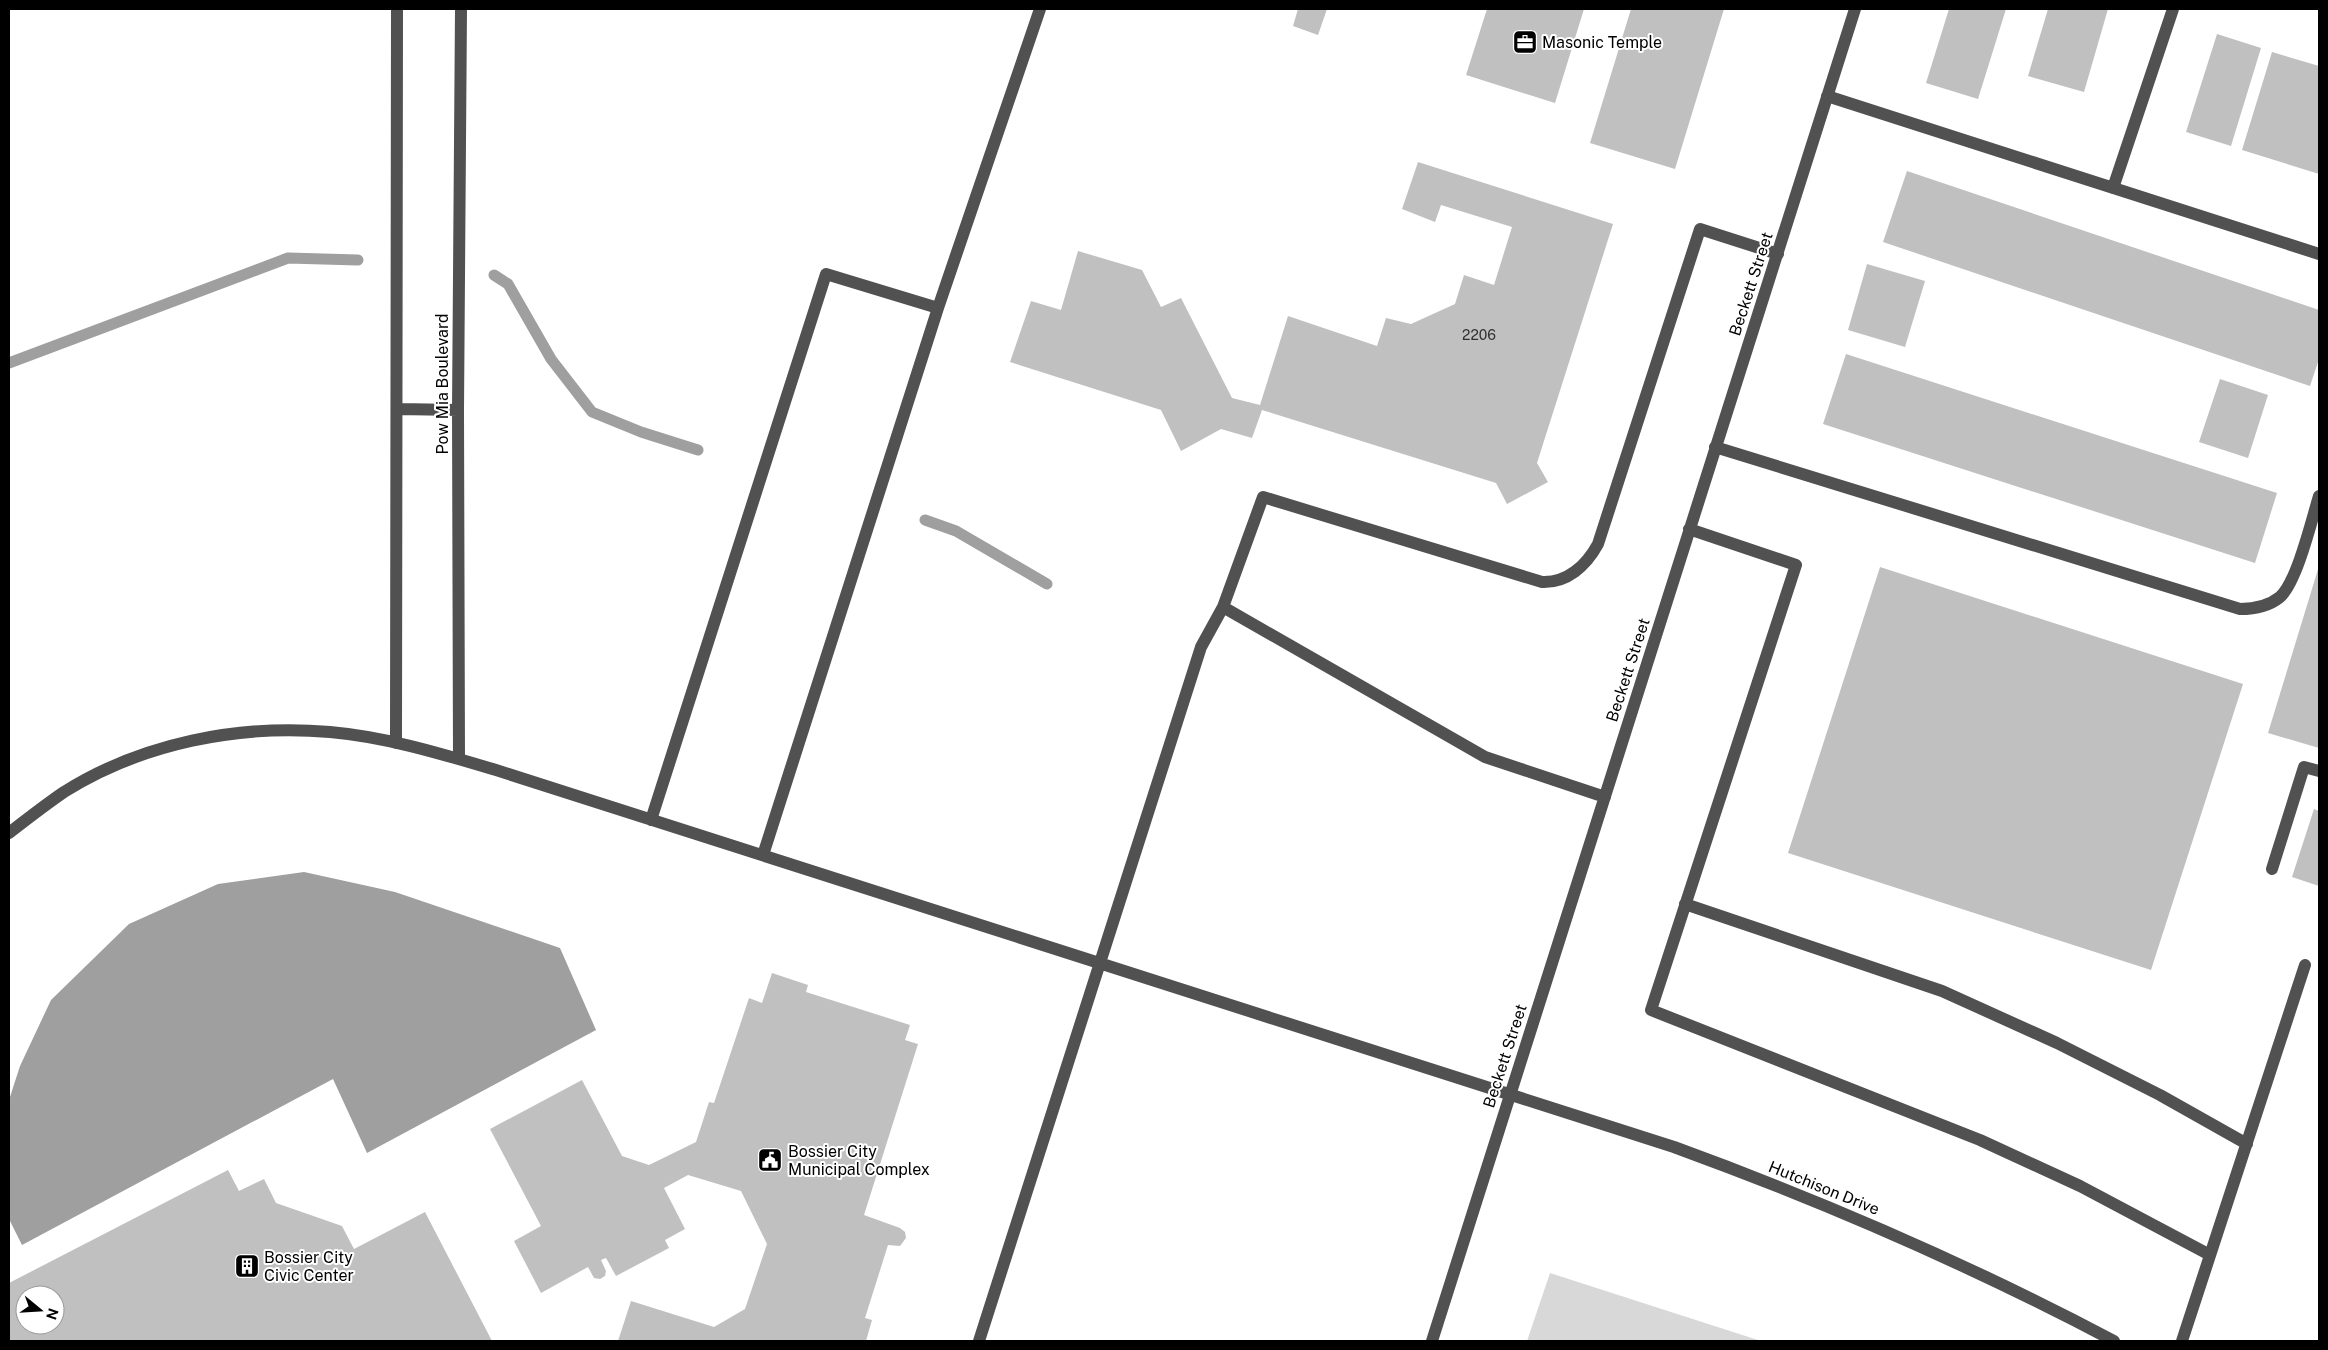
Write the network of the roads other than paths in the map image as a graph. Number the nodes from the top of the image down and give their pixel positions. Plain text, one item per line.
1 (397, 9) edge
2 (461, 9) edge
3 (1040, 9) edge
4 (1855, 9) edge
5 (2173, 9) edge
6 (1827, 96) junction
7 (2113, 188) junction
8 (1778, 254) junction
9 (2319, 254) edge
10 (938, 308) junction
11 (398, 409) junction
12 (458, 410) junction
13 (1715, 447) junction
14 (2319, 496) edge
15 (1689, 529) junction
16 (1223, 607) junction
17 (396, 743) junction
18 (459, 759) junction
19 (2319, 771) edge
20 (1604, 797) junction
21 (651, 820) junction
22 (9, 833) edge
23 (762, 856) junction
24 (2272, 869) dead end
25 (1685, 904) junction
26 (1100, 964) junction
27 (2304, 965) dead end
28 (1510, 1096) junction
29 (2246, 1144) junction
30 (2210, 1255) junction
31 (979, 1341) edge
32 (1432, 1341) edge
33 (2114, 1341) edge
34 (2182, 1341) edge

1 - 11 street
2 - 12 street, Pow Mia Boulevard
3 - 10 street
4 - 6 street, Beckett Street
5 - 7 street
6 - 7 street
6 - 8 street, Beckett Street
7 - 9 street
8 - 13 street, Beckett Street
8 - 16 street
10 - 21 street
10 - 23 street
11 - 12 street
11 - 17 street
12 - 18 street, Pow Mia Boulevard
13 - 14 street
13 - 15 street, Beckett Street
15 - 20 street, Beckett Street
15 - 25 street
16 - 20 street
16 - 26 street
17 - 18 street, Hutchison Drive
17 - 22 street, Hutchison Drive
18 - 21 street, Hutchison Drive
19 - 24 street
20 - 28 street, Beckett Street
21 - 23 street, Hutchison Drive
23 - 26 street, Hutchison Drive
25 - 29 street
25 - 30 street
26 - 28 street, Hutchison Drive
26 - 31 street
27 - 29 street
28 - 32 street, Beckett Street
28 - 33 street, Hutchison Drive
29 - 30 street
30 - 34 street

